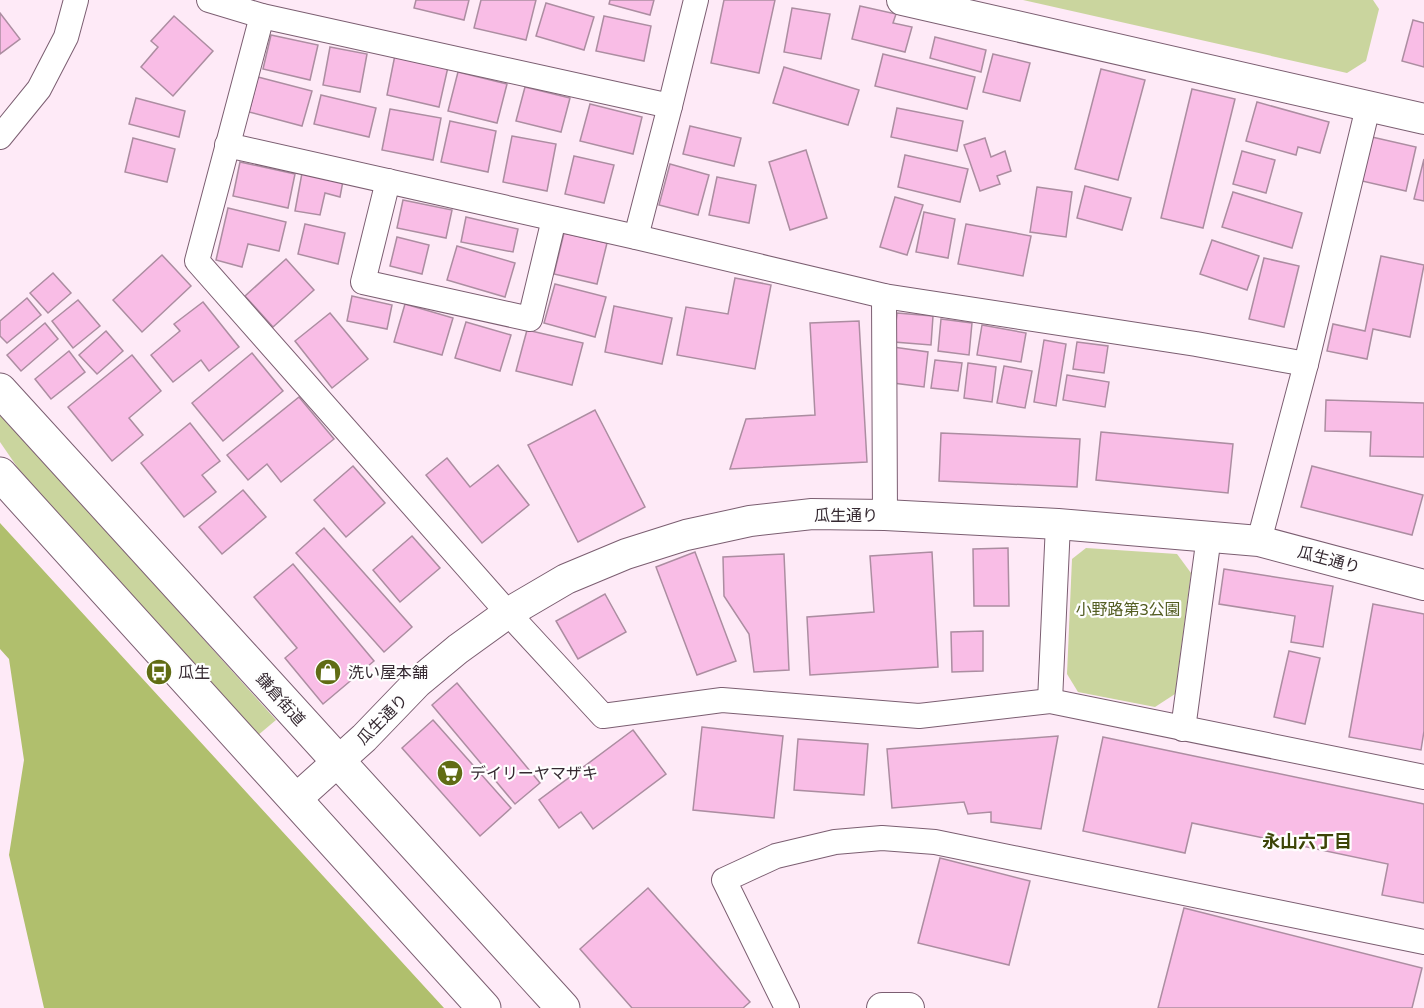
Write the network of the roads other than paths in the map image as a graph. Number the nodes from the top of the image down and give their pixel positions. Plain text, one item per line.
1 (76, 0) edge
2 (209, 0) edge
3 (696, 0) edge
4 (902, 0) edge
5 (262, 16) junction
6 (670, 106) junction
7 (1368, 107) junction
8 (1424, 119) edge
9 (0, 137) edge
10 (226, 145) junction
11 (388, 181) junction
12 (554, 219) junction
13 (636, 237) junction
14 (884, 296) junction
15 (1306, 364) junction
16 (0, 390) edge
17 (0, 474) edge
18 (885, 515) junction
19 (1058, 524) junction
20 (1209, 536) junction
21 (1259, 541) junction
22 (1424, 585) edge
23 (508, 613) junction
24 (1050, 701) junction
25 (1183, 729) junction
26 (338, 762) junction
27 (1424, 777) edge
28 (296, 800) junction
29 (1424, 942) edge
30 (484, 1008) edge
31 (563, 1008) edge
32 (787, 1008) edge
33 (882, 1008) edge
34 (909, 1008) edge

1 - 9 street
2 - 5 street
3 - 6 street
4 - 7 street
5 - 6 street
5 - 10 street
6 - 13 street
7 - 8 street
7 - 15 street
10 - 11 street
10 - 23 street
11 - 12 street
11 - 12 street
12 - 13 street
13 - 14 street
14 - 15 street
14 - 18 street
15 - 21 street
16 - 26 main road, 鎌倉街道
17 - 28 main road
18 - 19 street, 瓜生通り
18 - 23 street, 瓜生通り
19 - 20 street, 瓜生通り
19 - 24 street
20 - 21 street, 瓜生通り
20 - 25 street
21 - 22 street, 瓜生通り
23 - 24 street
23 - 26 street, 瓜生通り
24 - 25 street
25 - 27 street
26 - 28 street, 瓜生通り
26 - 31 main road, 鎌倉街道
28 - 30 main road
29 - 32 street
33 - 34 street

